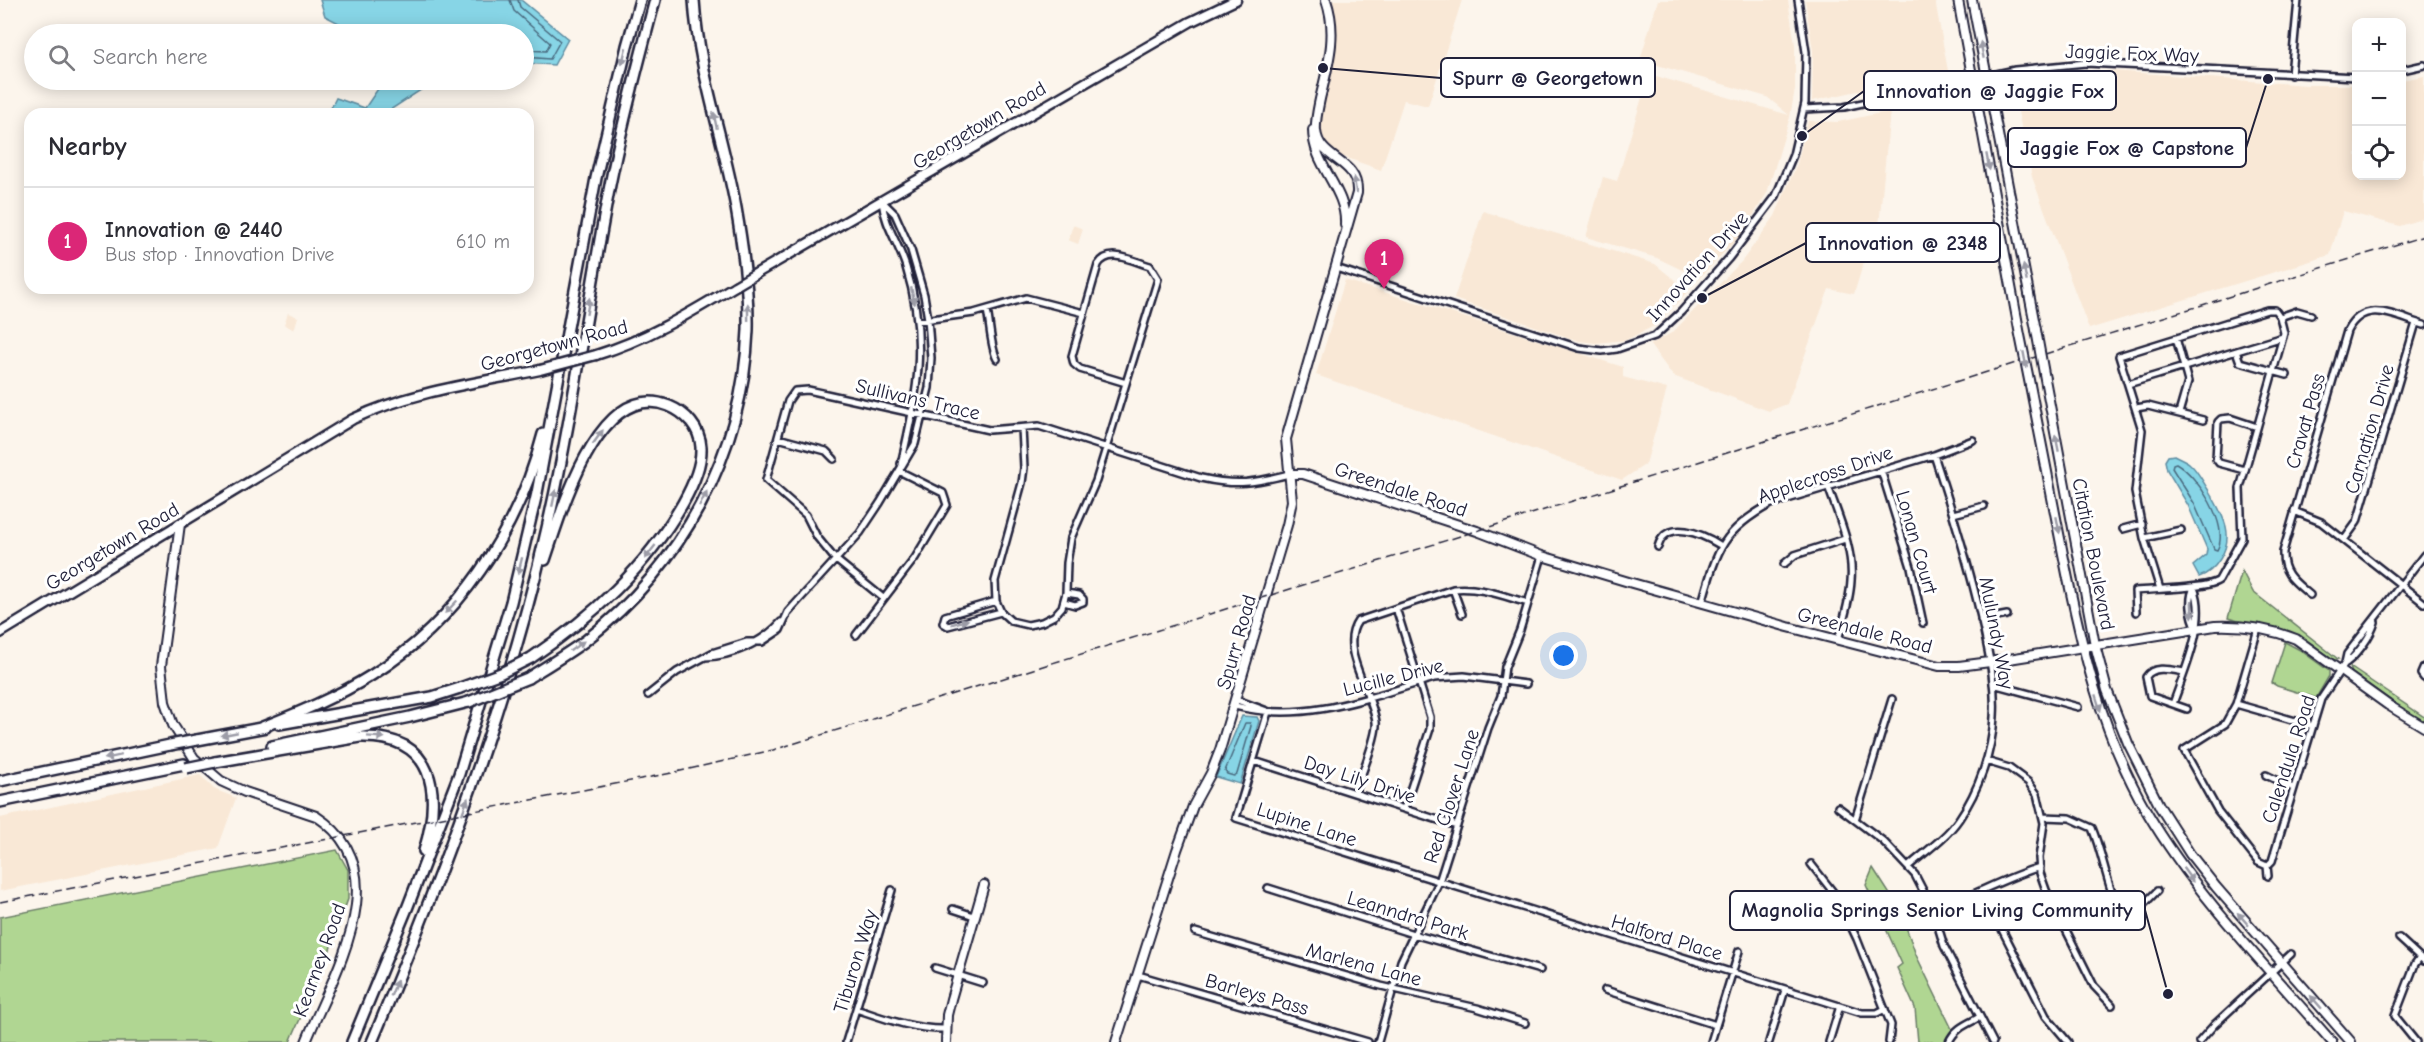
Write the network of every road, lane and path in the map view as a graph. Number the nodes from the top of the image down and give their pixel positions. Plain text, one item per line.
1 (640, 0) edge
2 (655, 0) edge
3 (694, 0) edge
4 (1236, 0) edge
5 (1326, 0) edge
6 (1798, 0) edge
7 (1958, 0) edge
8 (1972, 0) edge
9 (2298, 0) edge
10 (2424, 65) edge
11 (2406, 69) edge
12 (2291, 75) junction
13 (1987, 76) junction
14 (2352, 77) edge
15 (1972, 79) junction
16 (1319, 107) junction
17 (1804, 109) junction
18 (882, 201) junction
19 (1344, 241) junction
20 (914, 260) junction
21 (905, 263) junction
22 (1336, 268) junction
23 (987, 310) junction
24 (1084, 313) junction
25 (2311, 315) dead end
26 (2280, 317) junction
27 (928, 319) junction
28 (917, 321) junction
29 (2416, 323) junction
30 (2424, 325) edge
31 (2283, 337) junction
32 (2176, 338) junction
33 (565, 345) junction
34 (2236, 351) junction
35 (997, 359) dead end
36 (2184, 367) junction
37 (2273, 372) junction
38 (2287, 375) dead end
39 (1126, 383) junction
40 (2128, 384) junction
41 (2136, 408) junction
42 (2179, 413) junction
43 (913, 414) junction
44 (923, 416) junction
45 (2203, 420) dead end
46 (2257, 426) junction
47 (1022, 428) junction
48 (778, 438) junction
49 (1973, 440) dead end
50 (1107, 447) junction
51 (1934, 455) junction
52 (834, 459) dead end
53 (1881, 470) junction
54 (2245, 470) junction
55 (899, 471) junction
56 (1289, 474) junction
57 (1828, 486) junction
58 (1984, 506) dead end
59 (2294, 511) junction
60 (1953, 514) junction
61 (180, 524) junction
62 (2142, 524) junction
63 (2123, 529) dead end
64 (2181, 530) dead end
65 (2144, 538) junction
66 (1845, 539) junction
67 (2344, 540) junction
68 (1720, 546) junction
69 (1659, 547) dead end
70 (2424, 555) edge
71 (1542, 556) junction
72 (835, 559) junction
73 (1784, 564) dead end
74 (2400, 586) junction
75 (2194, 588) junction
76 (2160, 589) junction
77 (1453, 590) junction
78 (1066, 593) junction
79 (2310, 595) dead end
80 (883, 598) junction
81 (996, 601) junction
82 (1064, 602) junction
83 (1528, 603) junction
84 (1701, 603) junction
85 (2424, 603) edge
86 (528, 607) junction
87 (1396, 608) junction
88 (1001, 612) junction
89 (2136, 612) dead end
90 (1462, 614) dead end
91 (2007, 615) dead end
92 (1982, 620) junction
93 (1923, 623) dead end
94 (2197, 628) junction
95 (2258, 629) junction
96 (0, 633) edge
97 (856, 635) dead end
98 (1838, 640) junction
99 (2094, 645) junction
100 (2082, 647) junction
101 (1990, 662) junction
102 (2342, 667) junction
103 (2424, 667) edge
104 (2184, 672) junction
105 (2424, 678) edge
106 (1503, 681) junction
107 (1419, 682) junction
108 (1526, 684) dead end
109 (1993, 684) junction
110 (648, 695) dead end
111 (1367, 697) junction
112 (1892, 699) dead end
113 (1236, 703) junction
114 (2173, 704) junction
115 (2236, 704) junction
116 (2078, 707) dead end
117 (2187, 709) dead end
118 (1268, 712) junction
119 (2313, 726) junction
120 (2424, 727) edge
121 (260, 728) junction
122 (213, 760) junction
123 (1254, 760) junction
124 (1986, 761) junction
125 (2266, 775) dead end
126 (0, 781) edge
127 (2293, 788) junction
128 (1355, 793) junction
129 (0, 802) edge
130 (1838, 807) dead end
131 (1404, 809) junction
132 (2043, 817) junction
133 (1855, 820) junction
134 (1457, 826) junction
135 (1811, 864) dead end
136 (1909, 866) junction
137 (2267, 866) junction
138 (2040, 867) junction
139 (2268, 876) dead end
140 (1439, 882) junction
141 (984, 885) dead end
142 (1268, 888) dead end
143 (892, 890) dead end
144 (1982, 890) junction
145 (2157, 891) dead end
146 (953, 909) dead end
147 (1933, 910) junction
148 (974, 916) junction
149 (1195, 932) dead end
150 (1413, 934) junction
151 (2399, 938) dead end
152 (1739, 951) dead end
153 (2291, 954) dead end
154 (2422, 959) edge
155 (2282, 963) junction
156 (935, 968) dead end
157 (1540, 970) dead end
158 (2271, 972) junction
159 (1732, 973) junction
160 (1138, 975) junction
161 (957, 976) junction
162 (983, 983) dead end
163 (1393, 988) junction
164 (1605, 990) dead end
165 (1785, 990) junction
166 (2112, 1005) dead end
167 (1840, 1006) junction
168 (366, 1007) junction
169 (856, 1009) junction
170 (1886, 1009) junction
171 (1980, 1017) junction
172 (1525, 1023) dead end
173 (1716, 1025) junction
174 (946, 1029) junction
175 (306, 1042) edge
176 (352, 1042) edge
177 (372, 1042) edge
178 (846, 1042) edge
179 (946, 1042) edge
180 (1116, 1042) edge
181 (1368, 1042) edge
182 (1378, 1042) edge
183 (1710, 1042) edge
184 (1769, 1042) edge
185 (1828, 1042) edge
186 (1889, 1042) edge
187 (1949, 1042) edge
188 (1993, 1042) edge
189 (2068, 1042) edge
190 (2199, 1042) edge
191 (2332, 1042) edge
192 (2351, 1042) edge
193 (2416, 1042) edge

1 -> 33 highway
86 -> 2 highway
122 -> 3 highway, bridge
4 - 18 main road, Georgetown Road
5 - 16 street, Spurr Road
6 - 17 street, Innovation Drive
7 - 15 street, Citation Boulevard
13 -> 8 street, Citation Boulevard
9 - 12 street
10 - 11 street
12 - 13 street, Jaggie Fox Way
12 - 14 street, Jaggie Fox Way
13 - 15 street, Jaggie Fox Way
99 -> 13 street, Citation Boulevard, bridge
15 - 17 street, Jaggie Fox Way
15 -> 100 street, Citation Boulevard, bridge
16 - 19 street, Spurr Road
19 -> 16 street, Spurr Road
17 - 22 street, Innovation Drive
18 - 20 street
18 - 21 street
18 - 61 main road, Georgetown Road, bridge
19 - 22 street, Spurr Road
20 - 21 street
20 - 27 street
21 -> 28 street
22 - 56 street, Spurr Road
23 - 24 street
23 - 27 street
23 - 35 street
24 - 39 street
24 - 39 street
25 - 26 street
26 - 31 street
26 - 32 street
27 - 28 street
27 - 44 street
28 - 43 street
29 - 30 street, Cravat Pass
29 - 59 street, Cravat Pass
29 - 67 street, Carnation Drive
31 - 34 street
31 - 37 street
32 - 36 street
32 - 40 street
33 -> 121 highway
33 -> 168 highway
34 - 36 street
34 - 37 street
36 - 40 street
36 - 42 street
37 - 38 street
37 - 46 street
39 - 50 street
40 - 41 street
41 - 42 street
41 - 62 street
42 - 45 street
43 - 44 street, Sullivans Trace
43 - 48 street, Sullivans Trace
43 - 55 street
44 - 47 street, Sullivans Trace
44 - 55 street
46 - 54 street
46 - 54 street
47 - 50 street, Sullivans Trace
47 - 81 street
48 - 52 street
48 - 72 street, Sullivans Trace
49 - 51 street, Applecross Drive
50 - 56 street, Sullivans Trace
50 - 78 street
51 - 53 street, Applecross Drive
51 - 60 street, Mulundy Way
53 - 57 street, Applecross Drive
53 - 93 street, Lonan Court
54 - 75 street
55 - 72 street
55 - 80 street
56 - 71 street, Greendale Road
56 - 113 street, Spurr Road
57 - 66 street
57 - 68 street, Applecross Drive
58 - 60 street
59 - 67 street
59 - 79 street, Cravat Pass
60 - 92 street, Mulundy Way
61 - 96 main road, Georgetown Road
61 - 175 street, Kearney Road
62 - 63 street
62 - 65 street
64 - 65 street
65 - 76 street
66 - 73 street
66 - 98 street
67 - 74 street
68 - 69 street
68 - 84 street, Applecross Drive
70 - 74 street, Calendula Road
71 - 83 street, Red Clover Lane
71 - 84 street, Greendale Road
72 - 80 street, Sullivans Trace
72 - 110 street
74 - 85 street
74 - 102 street, Calendula Road
75 - 76 street
75 - 94 street
76 - 89 street
77 - 83 street
77 - 87 street
77 - 90 street
78 - 82 street
78 - 82 street
80 - 97 street
81 - 88 street
81 -> 88 street
82 - 88 street
83 - 106 street, Red Clover Lane
84 - 98 street, Greendale Road
86 -> 121 highway, bridge
177 -> 86 highway
87 - 107 street
87 - 111 street
91 - 92 street
92 - 101 street, Mulundy Way
94 - 95 street, Greendale Road
94 - 99 street, Greendale Road
94 - 104 street
95 - 102 street, Greendale Road
95 - 115 street
98 - 101 street, Greendale Road
99 - 100 street, Greendale Road
155 -> 99 street, Citation Boulevard
100 - 101 street, Greendale Road
100 -> 158 street, Citation Boulevard
101 - 109 street, Mulundy Way
102 - 119 street, Calendula Road
102 - 120 street, Greendale Road
103 - 105 street
104 - 114 street
104 - 114 street
106 - 107 street, Lucille Drive
106 - 108 street, Lucille Drive
106 - 134 street, Red Clover Lane
107 - 111 street, Lucille Drive
107 - 131 street
109 - 116 street
109 - 124 street, Mulundy Way
111 - 118 street, Lucille Drive
111 - 128 street
112 - 133 street
113 - 118 street, Lucille Drive
113 - 160 street, Spurr Road
114 - 117 street
115 - 119 street
115 - 137 street
118 - 123 street, Lupine Lane
119 - 127 street, Calendula Road
121 -> 126 highway, bridge
122 - 129 highway, bridge
122 -> 168 highway
123 - 128 street, Day Lily Drive
123 - 140 street, Lupine Lane
124 - 132 street
124 - 136 street, Mulundy Way
125 - 127 street
127 - 137 street, Calendula Road
128 - 131 street, Day Lily Drive
130 - 133 street
131 - 134 street, Day Lily Drive
132 - 138 street
132 - 145 street
133 - 136 street
134 - 140 street, Red Clover Lane
135 - 170 street
136 - 147 street
137 - 139 street
138 - 144 street
138 - 166 street
140 - 150 street, Red Clover Lane
140 - 159 street, Halford Place
141 - 148 street
142 - 150 street, Leanndra Park
143 - 169 street, Tiburon Way
144 - 147 street
144 - 189 street
146 - 148 street
147 - 171 street
148 - 161 street
149 - 163 street, Marlena Lane
150 - 157 street, Leanndra Park
150 - 163 street, Red Clover Lane
151 - 154 street
152 - 159 street
153 - 155 street
154 - 193 street
155 - 158 street
192 -> 155 street, Citation Boulevard
156 - 161 street
158 - 190 street
158 - 191 street, Citation Boulevard
159 - 165 street, Halford Place
159 - 173 street
160 - 180 street, Spurr Road
160 - 181 street, Barleys Pass
161 - 162 street
161 - 174 street
163 - 172 street, Marlena Lane
163 - 182 street, Red Clover Lane
164 - 173 street
165 - 167 street, Halford Place
165 - 184 street
167 - 170 street, Halford Place
167 - 185 street
168 - 176 highway
169 - 174 street
169 - 178 street, Tiburon Way
170 - 186 street
171 - 187 street
171 - 188 street
173 - 183 street
174 - 179 street

